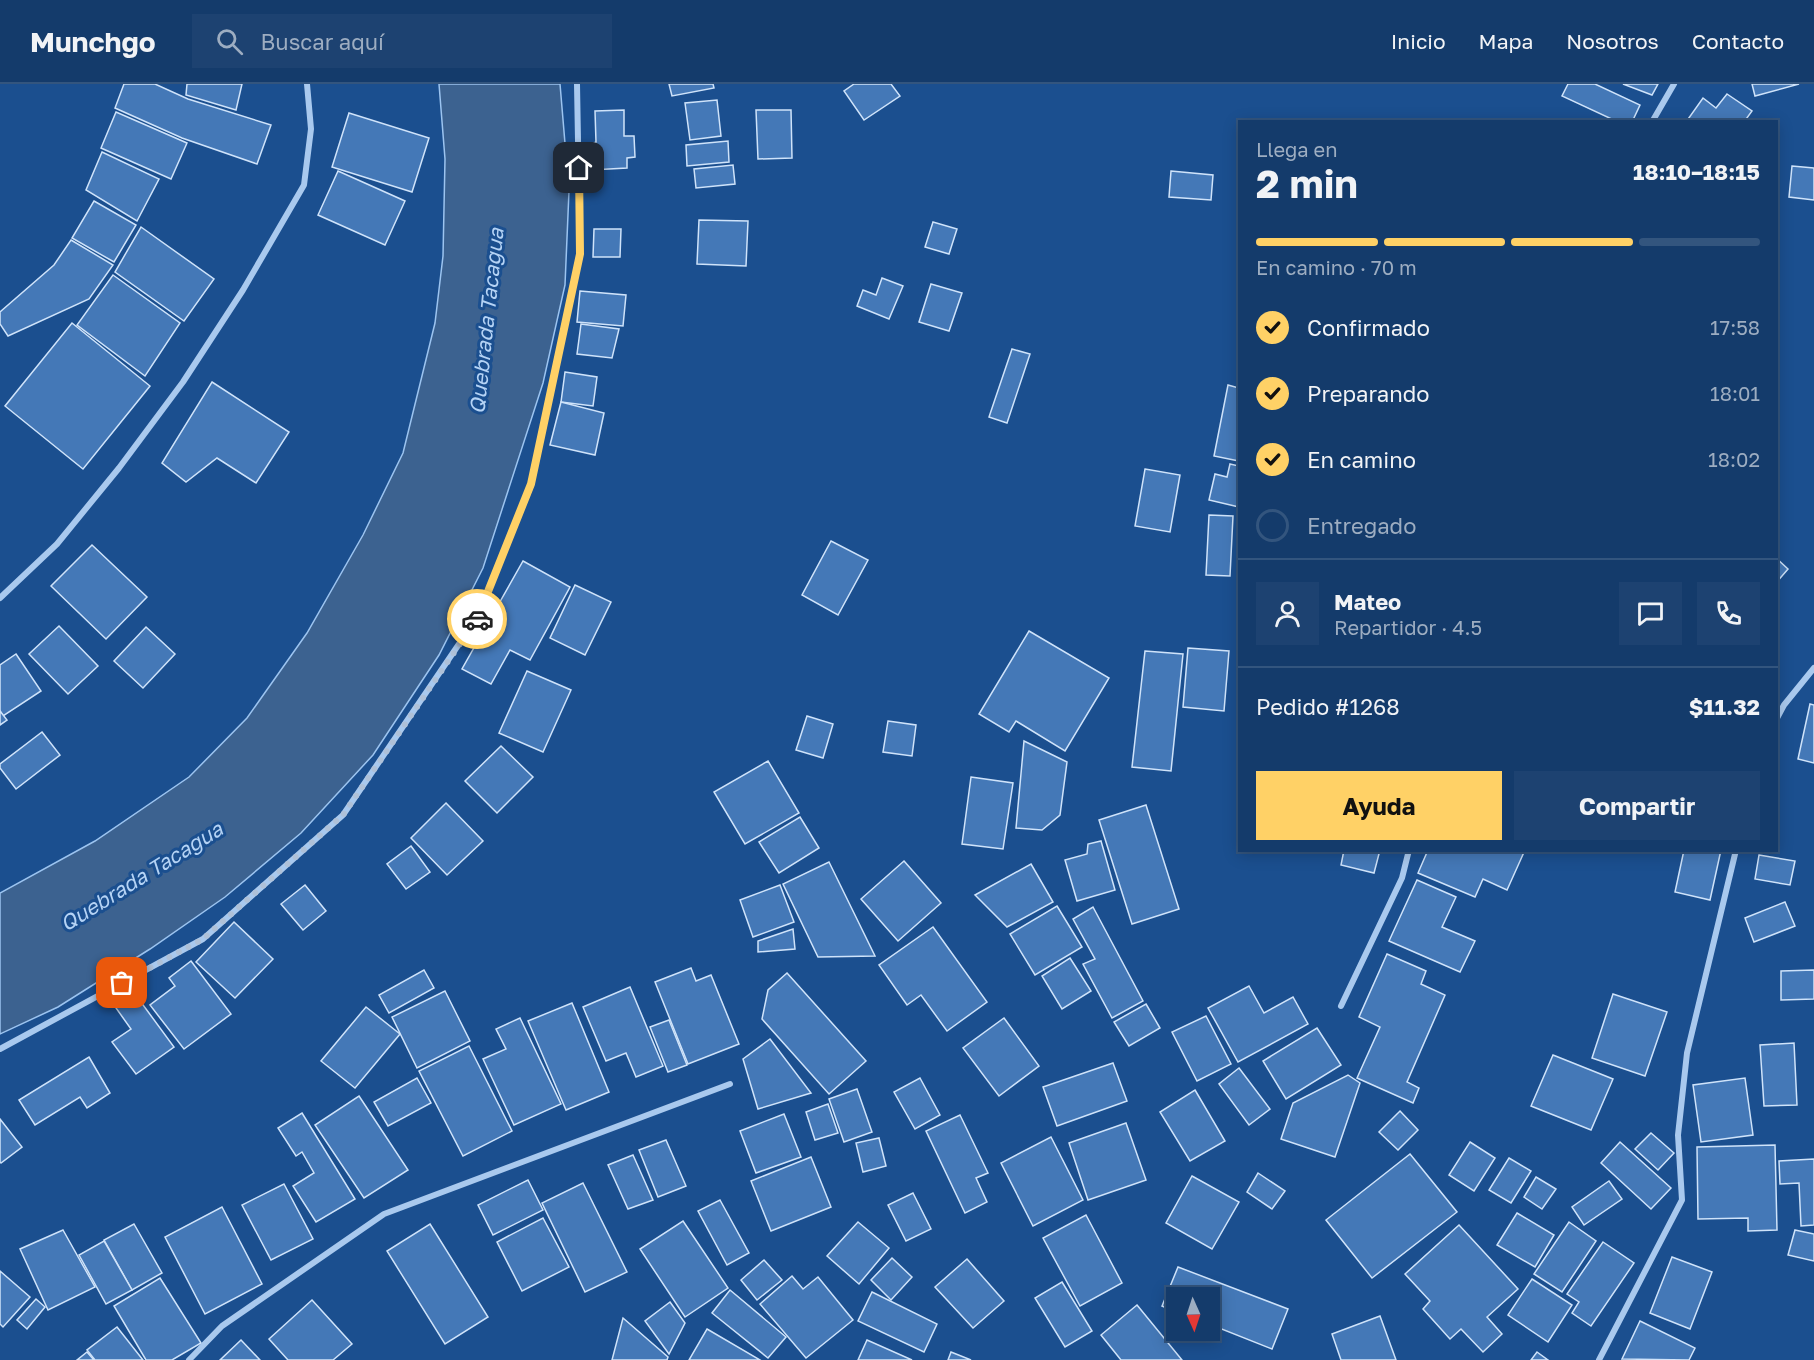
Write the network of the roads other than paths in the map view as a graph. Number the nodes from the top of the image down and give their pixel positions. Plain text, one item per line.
1 (307, 84) edge
2 (577, 84) edge
3 (1674, 84) edge
4 (1653, 120) edge
5 (0, 598) edge
6 (1814, 668) edge
7 (1778, 716) edge
8 (1408, 852) edge
9 (1736, 852) edge
10 (1341, 1006) dead end
11 (0, 1049) edge
12 (730, 1084) dead end
13 (189, 1360) edge
14 (1599, 1360) edge

1 - 5 street
2 - 11 street
3 - 4 street
6 - 7 street
8 - 10 street
9 - 14 street
12 - 13 street

